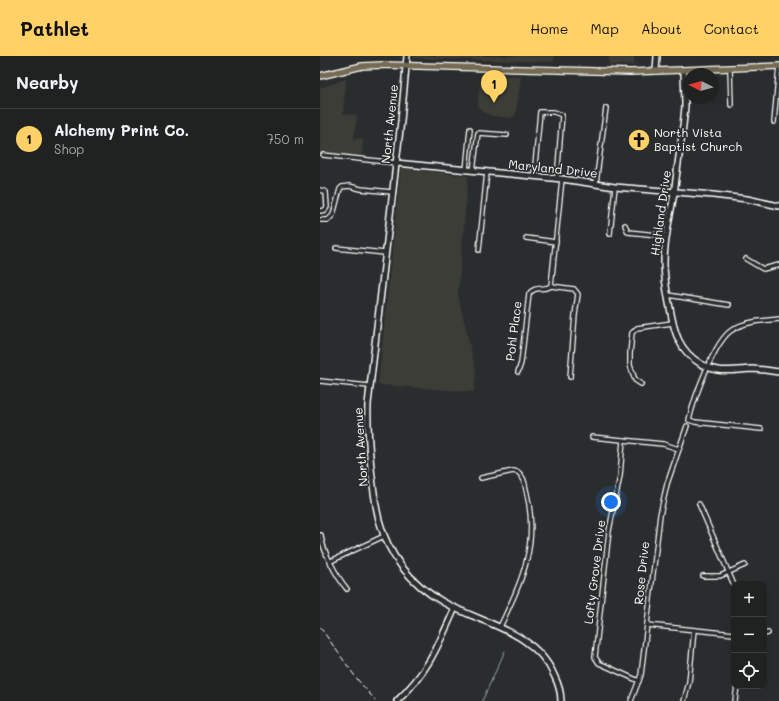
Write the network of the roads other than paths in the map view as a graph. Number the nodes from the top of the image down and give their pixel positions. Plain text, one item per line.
1 (407, 56) edge
2 (657, 56) edge
3 (779, 62) edge
4 (406, 66) junction
5 (779, 66) edge
6 (769, 67) junction
7 (719, 69) edge
8 (730, 69) junction
9 (683, 70) edge
10 (656, 71) junction
11 (320, 76) edge
12 (685, 104) edge
13 (731, 105) dead end
14 (606, 108) dead end
15 (774, 122) dead end
16 (470, 129) dead end
17 (507, 135) dead end
18 (323, 156) dead end
19 (396, 163) junction
20 (466, 170) junction
21 (473, 171) junction
22 (486, 172) junction
23 (534, 176) junction
24 (560, 179) junction
25 (596, 184) junction
26 (615, 187) junction
27 (320, 190) edge
28 (392, 192) junction
29 (674, 193) junction
30 (779, 206) edge
31 (320, 211) edge
32 (320, 220) edge
33 (625, 225) dead end
34 (610, 234) dead end
35 (667, 236) junction
36 (526, 238) dead end
37 (556, 242) junction
38 (336, 248) dead end
39 (479, 250) dead end
40 (385, 253) junction
41 (746, 259) dead end
42 (779, 265) edge
43 (551, 286) junction
44 (668, 295) junction
45 (729, 305) dead end
46 (779, 319) edge
47 (672, 323) junction
48 (708, 368) junction
49 (518, 372) dead end
50 (779, 372) edge
51 (570, 377) dead end
52 (320, 381) edge
53 (642, 384) dead end
54 (369, 386) junction
55 (687, 426) dead end
56 (761, 429) dead end
57 (592, 437) dead end
58 (623, 440) junction
59 (679, 449) junction
60 (481, 478) dead end
61 (699, 504) dead end
62 (321, 535) dead end
63 (384, 536) junction
64 (331, 561) junction
65 (744, 566) dead end
66 (729, 573) junction
67 (703, 576) dead end
68 (732, 581) edge
69 (347, 589) dead end
70 (455, 608) junction
71 (647, 625) junction
72 (500, 627) junction
73 (694, 630) junction
74 (731, 634) edge
75 (640, 681) junction
76 (737, 689) edge
77 (397, 701) edge
78 (561, 701) edge
79 (631, 701) edge
80 (684, 701) edge
81 (735, 701) edge

1 - 4 street, North Avenue
2 - 10 street
3 - 6 main road
4 - 10 main road
4 - 11 main road
4 - 19 street, North Avenue
5 - 6 main road
5 - 15 street
6 - 8 main road
7 - 8 main road
8 - 13 street
9 - 10 main road
12 - 29 street, Highland Drive
14 - 25 street
16 - 20 street
17 - 21 street
18 - 19 street, Maryland Drive
19 - 20 street, Maryland Drive
19 - 28 street, North Avenue
20 - 21 street, Maryland Drive
21 - 22 street, Maryland Drive
22 - 23 street, Maryland Drive
22 - 39 street
23 - 24 street, Maryland Drive
23 - 24 street
24 - 25 street, Maryland Drive
24 - 37 street
25 - 26 street, Maryland Drive
26 - 29 street, Maryland Drive
26 - 34 street
27 - 31 street
28 - 32 street
28 - 40 street, North Avenue
29 - 30 street, Maryland Drive
29 - 35 street, Highland Drive
33 - 35 street
35 - 44 street, Highland Drive
36 - 37 street
37 - 43 street
38 - 40 street
40 - 54 street, North Avenue
41 - 42 street
43 - 49 street, Pohl Place
43 - 51 street
44 - 45 street
44 - 47 street, Highland Drive
46 - 48 street
47 - 48 street, Highland Drive
47 - 53 street
48 - 50 street, Highland Drive
48 - 56 street
52 - 54 street
54 - 63 street, North Avenue
55 - 59 street, Rose Drive
57 - 58 street
58 - 59 street
58 - 75 street, Lofty Grove Drive
59 - 71 street, Rose Drive
60 - 72 street
61 - 66 street
62 - 64 street
63 - 64 street
63 - 70 street, North Avenue
64 - 69 street
65 - 66 street
66 - 67 street
66 - 68 street
70 - 72 street, North Avenue
70 - 77 street
71 - 73 street
71 - 75 street, Rose Drive
72 - 78 street, North Avenue
73 - 74 street
73 - 80 street
75 - 79 street, Rose Drive
76 - 81 street

